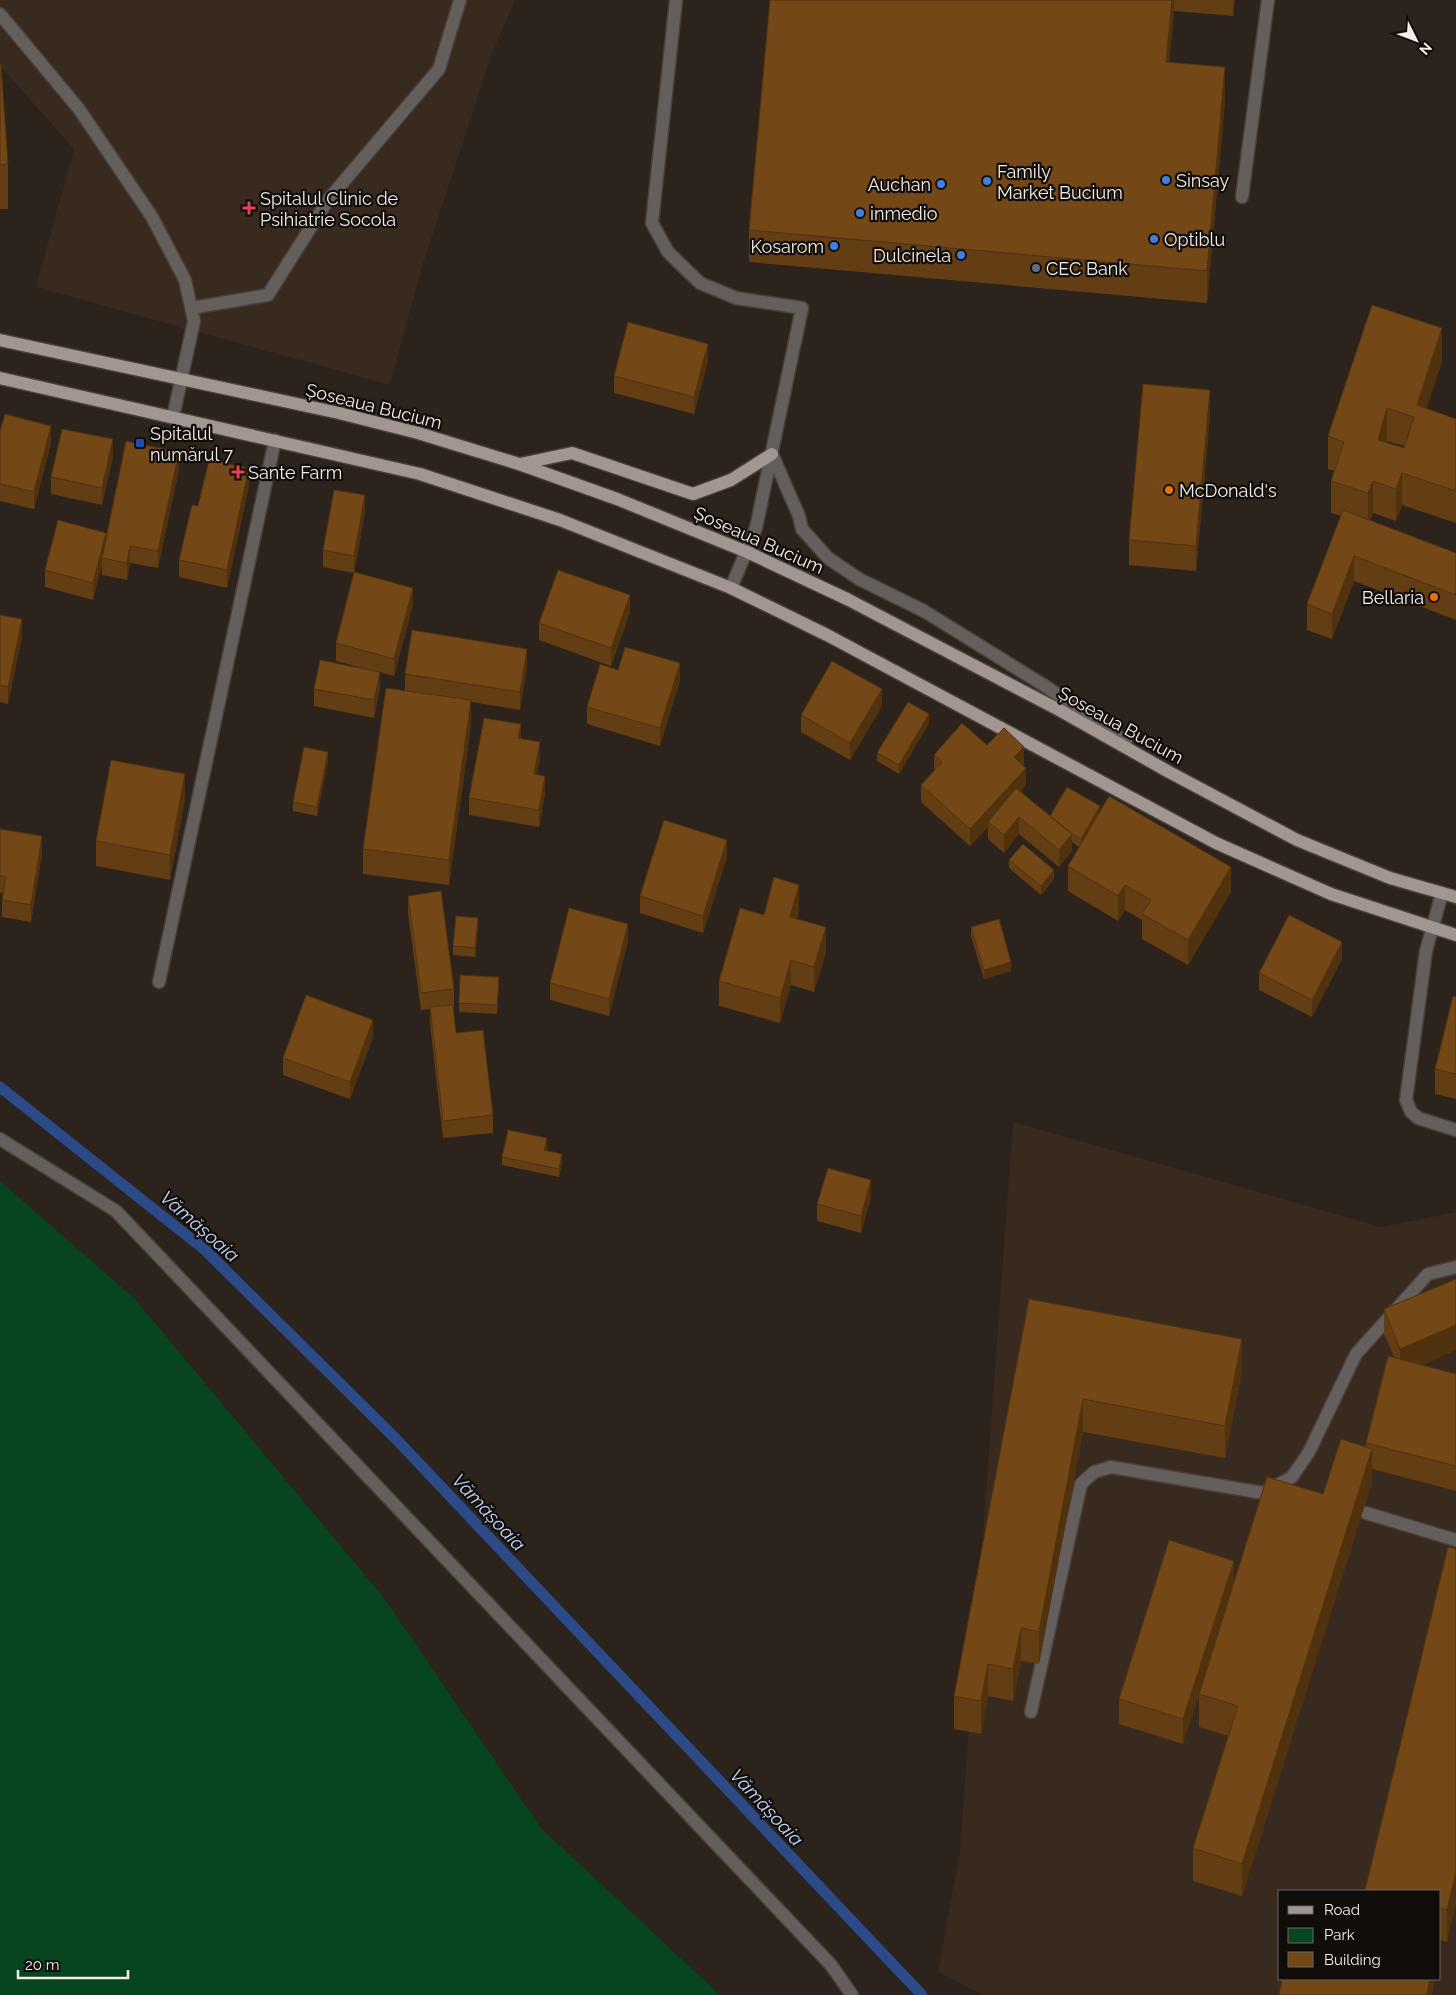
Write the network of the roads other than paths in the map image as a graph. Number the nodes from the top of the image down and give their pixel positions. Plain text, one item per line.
1 (460, 0) edge
2 (676, 0) edge
3 (1268, 0) edge
4 (0, 14) edge
5 (1242, 197) dead end
6 (191, 308) junction
7 (0, 340) edge
8 (0, 378) edge
9 (181, 379) junction
10 (172, 417) junction
11 (274, 440) junction
12 (772, 454) junction
13 (519, 464) junction
14 (747, 552) junction
15 (731, 588) junction
16 (1169, 772) junction
17 (1442, 894) junction
18 (1456, 898) edge
19 (1432, 928) junction
20 (1456, 935) edge
21 (159, 982) dead end
22 (1456, 1130) edge
23 (0, 1139) edge
24 (1456, 1267) edge
25 (1366, 1513) dead end
26 (1456, 1540) edge
27 (1031, 1712) dead end
28 (852, 1995) edge

1 - 6 lane
2 - 12 lane
3 - 5 lane
4 - 6 lane
6 - 9 lane
7 - 9 main road, Șoseaua Bucium
8 - 10 main road
9 - 10 lane
9 - 13 main road, Șoseaua Bucium
10 - 11 main road
11 - 15 main road
11 - 21 lane
12 - 13 main road
12 - 14 lane
12 - 16 lane
13 - 14 main road, Șoseaua Bucium
14 - 15 lane
14 - 16 main road, Șoseaua Bucium
15 - 19 main road
16 - 17 main road, Șoseaua Bucium
17 - 18 main road, Șoseaua Bucium
17 - 19 lane
19 - 20 main road
19 - 22 lane
23 - 28 lane
24 - 27 lane
25 - 26 lane

